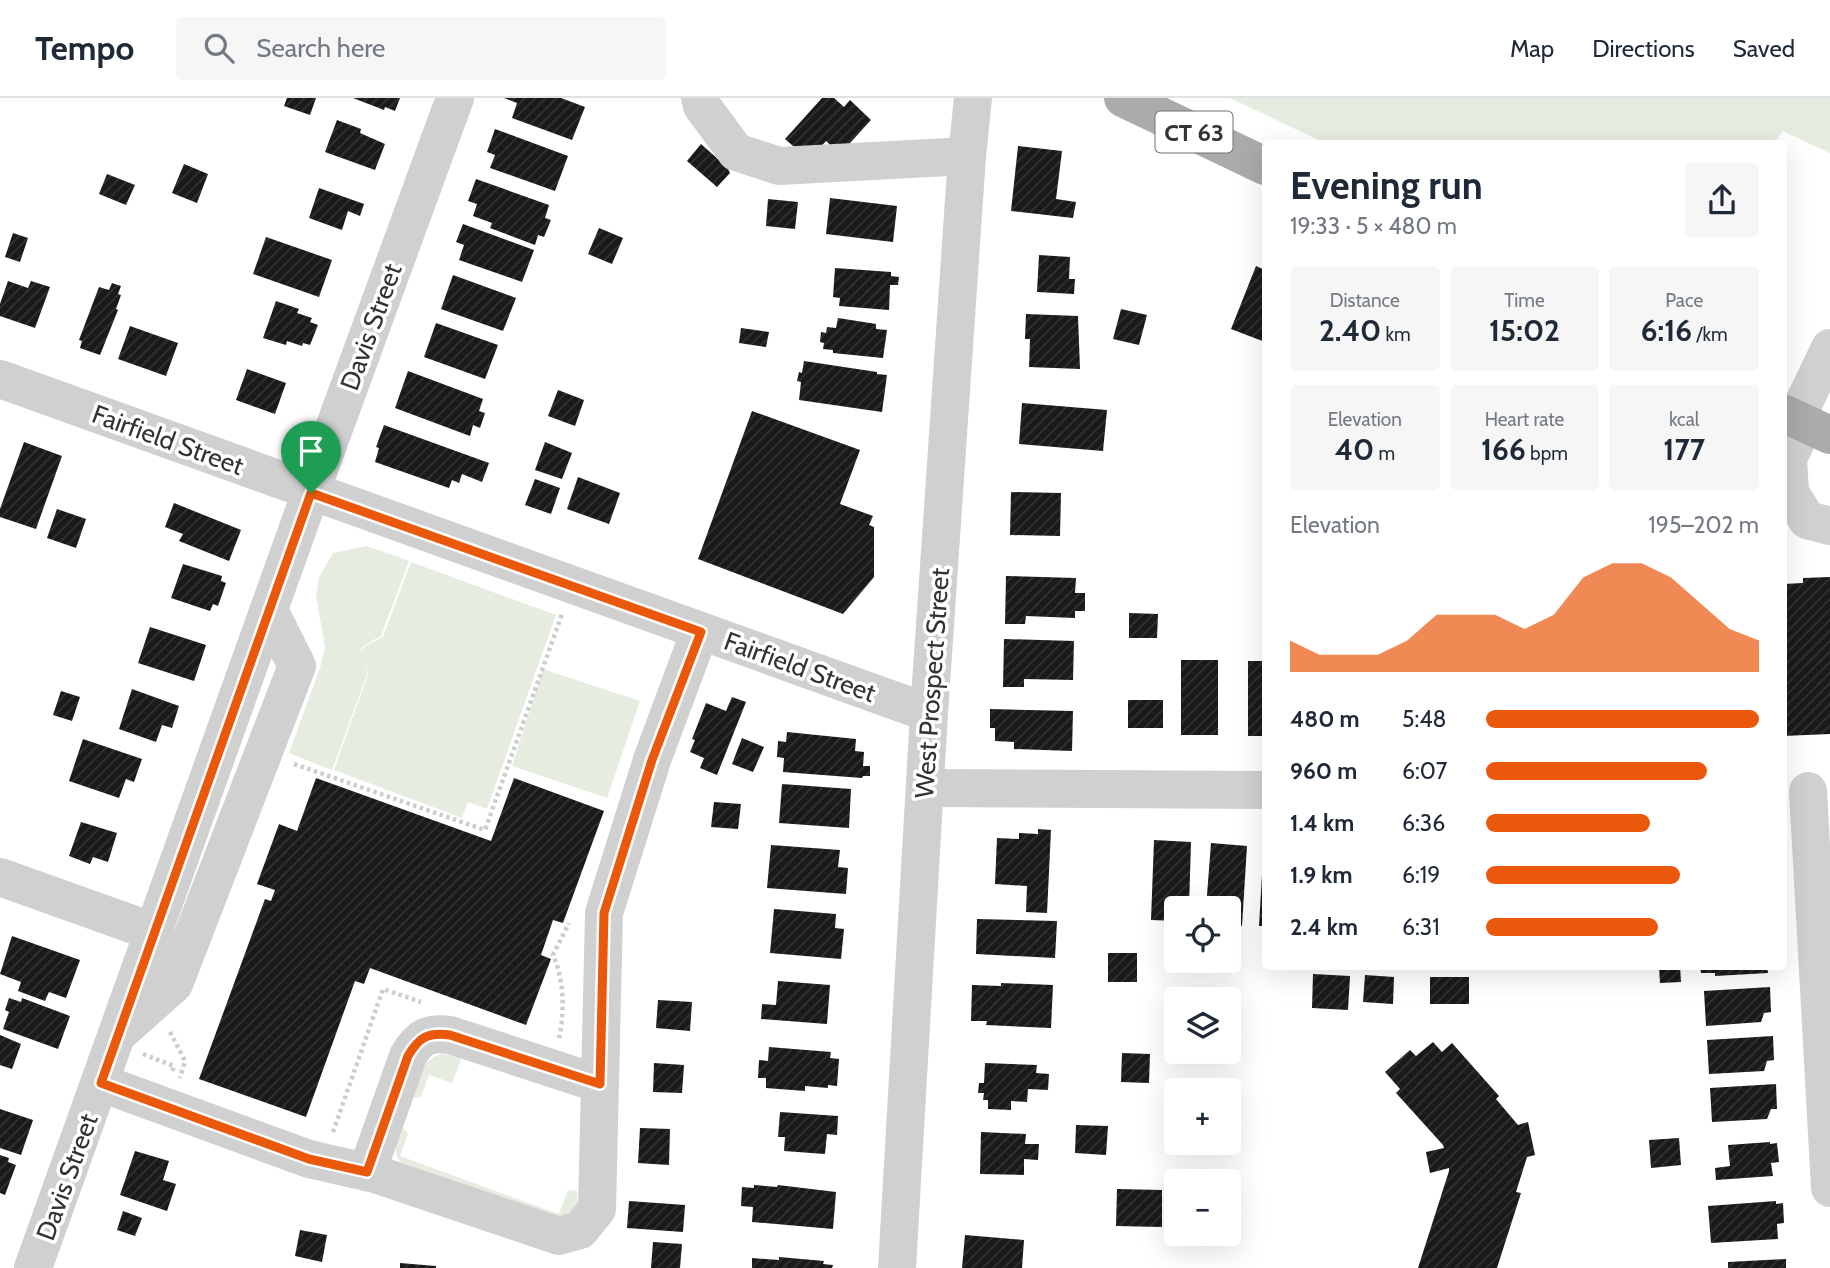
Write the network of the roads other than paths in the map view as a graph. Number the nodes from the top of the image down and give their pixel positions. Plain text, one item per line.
1 (456, 98) edge
2 (700, 98) edge
3 (973, 98) edge
4 (1123, 98) edge
5 (967, 156) junction
6 (1262, 165) edge
7 (1830, 348) edge
8 (0, 379) edge
9 (1803, 423) edge
10 (311, 493) junction
11 (1830, 526) edge
12 (269, 610) junction
13 (701, 632) junction
14 (929, 713) junction
15 (925, 788) junction
16 (1262, 790) edge
17 (1807, 791) edge
18 (0, 877) edge
19 (154, 932) junction
20 (129, 1043) junction
21 (101, 1083) junction
22 (600, 1084) junction
23 (367, 1172) junction
24 (1830, 1188) edge
25 (33, 1268) edge
26 (898, 1268) edge

1 - 10 street, Davis Street
2 - 5 street
3 - 5 street, West Prospect Street
4 - 6 main road, CT 63
5 - 14 street, West Prospect Street
7 - 9 street
8 - 10 street, Fairfield Street
9 - 11 street
10 - 12 street, Davis Street
10 - 13 street, Fairfield Street
12 - 19 street, Davis Street
12 - 20 street
13 - 14 street, Fairfield Street
13 - 22 street
14 - 15 street, West Prospect Street
15 - 16 street
15 - 26 street, West Prospect Street
17 - 24 street
18 - 19 street
19 - 20 street, Davis Street
20 - 21 street, Davis Street
21 - 23 street
21 - 25 street, Davis Street
22 - 23 street
22 - 23 street

